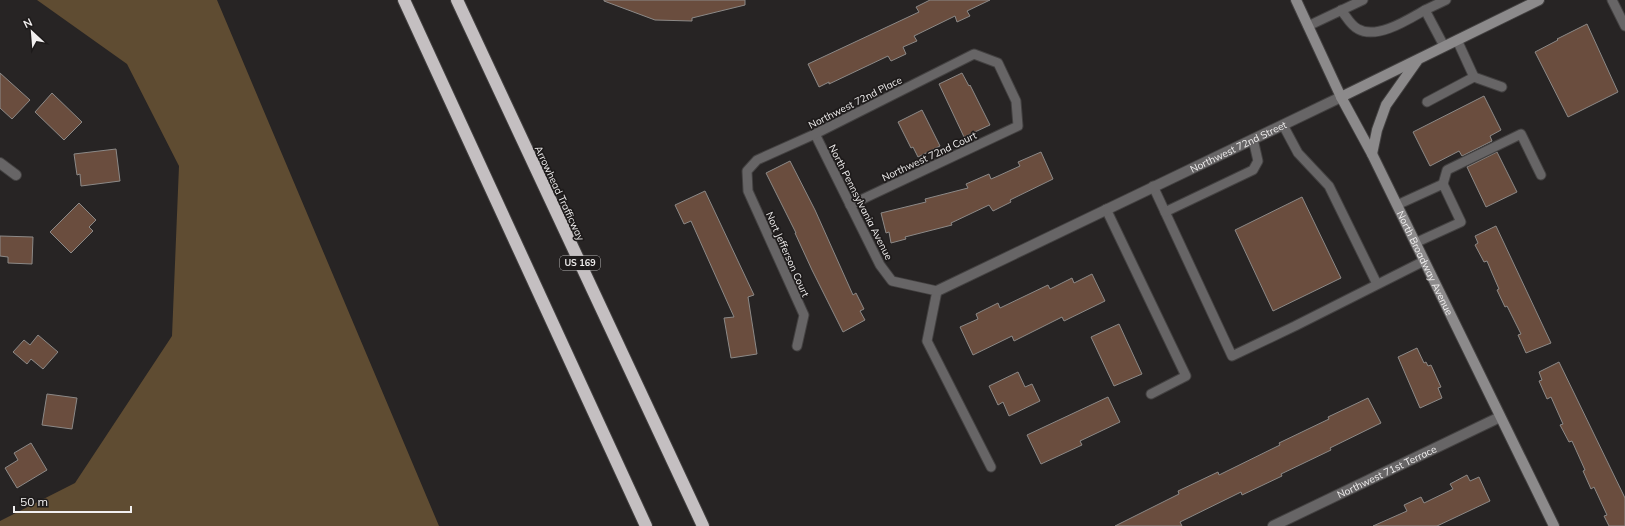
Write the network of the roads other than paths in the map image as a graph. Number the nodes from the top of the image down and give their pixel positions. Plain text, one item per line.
1 (404, 0) edge
2 (457, 0) edge
3 (1296, 0) edge
4 (1362, 0) edge
5 (1446, 0) edge
6 (1538, 0) edge
7 (1612, 0) edge
8 (1341, 10) junction
9 (1425, 10) junction
10 (1624, 20) edge
11 (1308, 26) junction
12 (1457, 40) junction
13 (1444, 46) junction
14 (1419, 59) junction
15 (1474, 77) junction
16 (1502, 87) dead end
17 (1341, 97) junction
18 (1427, 102) dead end
19 (1283, 125) junction
20 (1018, 126) joint
21 (815, 134) junction
22 (1253, 139) junction
23 (1372, 154) junction
24 (0, 163) edge
25 (747, 171) joint
26 (16, 175) dead end
27 (1541, 175) dead end
28 (1443, 184) junction
29 (1153, 186) junction
30 (850, 205) junction
31 (1397, 205) junction
32 (1106, 209) junction
33 (1165, 212) junction
34 (1415, 244) junction
35 (1424, 261) junction
36 (1378, 284) junction
37 (937, 291) junction
38 (797, 346) dead end
39 (1151, 394) dead end
40 (1500, 417) junction
41 (991, 467) dead end
42 (646, 526) edge
43 (703, 526) edge
44 (1273, 526) edge
45 (1554, 526) edge

1 - 42 highway
2 - 43 highway, Arrowhead Trafficway / US 169
3 - 11 main road, North Broadway Avenue
4 - 8 lane
5 - 9 lane
6 - 12 main road, Northwest 72nd Street
7 - 10 lane
8 - 9 lane
8 - 11 lane
9 - 13 lane
11 - 17 main road, North Broadway Avenue
12 - 13 main road, Northwest 72nd Street
12 - 15 lane
13 - 14 main road, Northwest 72nd Street
14 - 17 main road, Northwest 72nd Street
14 - 23 main road
15 - 16 lane
15 - 18 lane
17 - 19 street, Northwest 72nd Street
17 - 23 main road, North Broadway Avenue
19 - 22 street, Northwest 72nd Street
19 - 36 lane
20 - 21 lane, Northwest 72nd Place
20 - 30 lane, Northwest 72nd Court
21 - 25 lane, Northwest 72nd Place
21 - 30 lane, North Pennsylvania Avenue
22 - 29 street, Northwest 72nd Street
22 - 33 lane
23 - 31 main road, North Broadway Avenue
24 - 26 street
25 - 38 lane, Nort Jefferson Court
27 - 28 lane
28 - 31 lane
28 - 34 lane
29 - 32 street, Northwest 72nd Street
29 - 33 lane
30 - 37 lane, North Pennsylvania Avenue
31 - 34 main road, North Broadway Avenue
32 - 37 street, Northwest 72nd Street
32 - 39 lane
33 - 36 lane
34 - 35 main road, North Broadway Avenue
35 - 36 lane
35 - 40 main road, North Broadway Avenue
37 - 41 lane
40 - 44 street, Northwest 71st Terrace
40 - 45 main road, North Broadway Avenue

